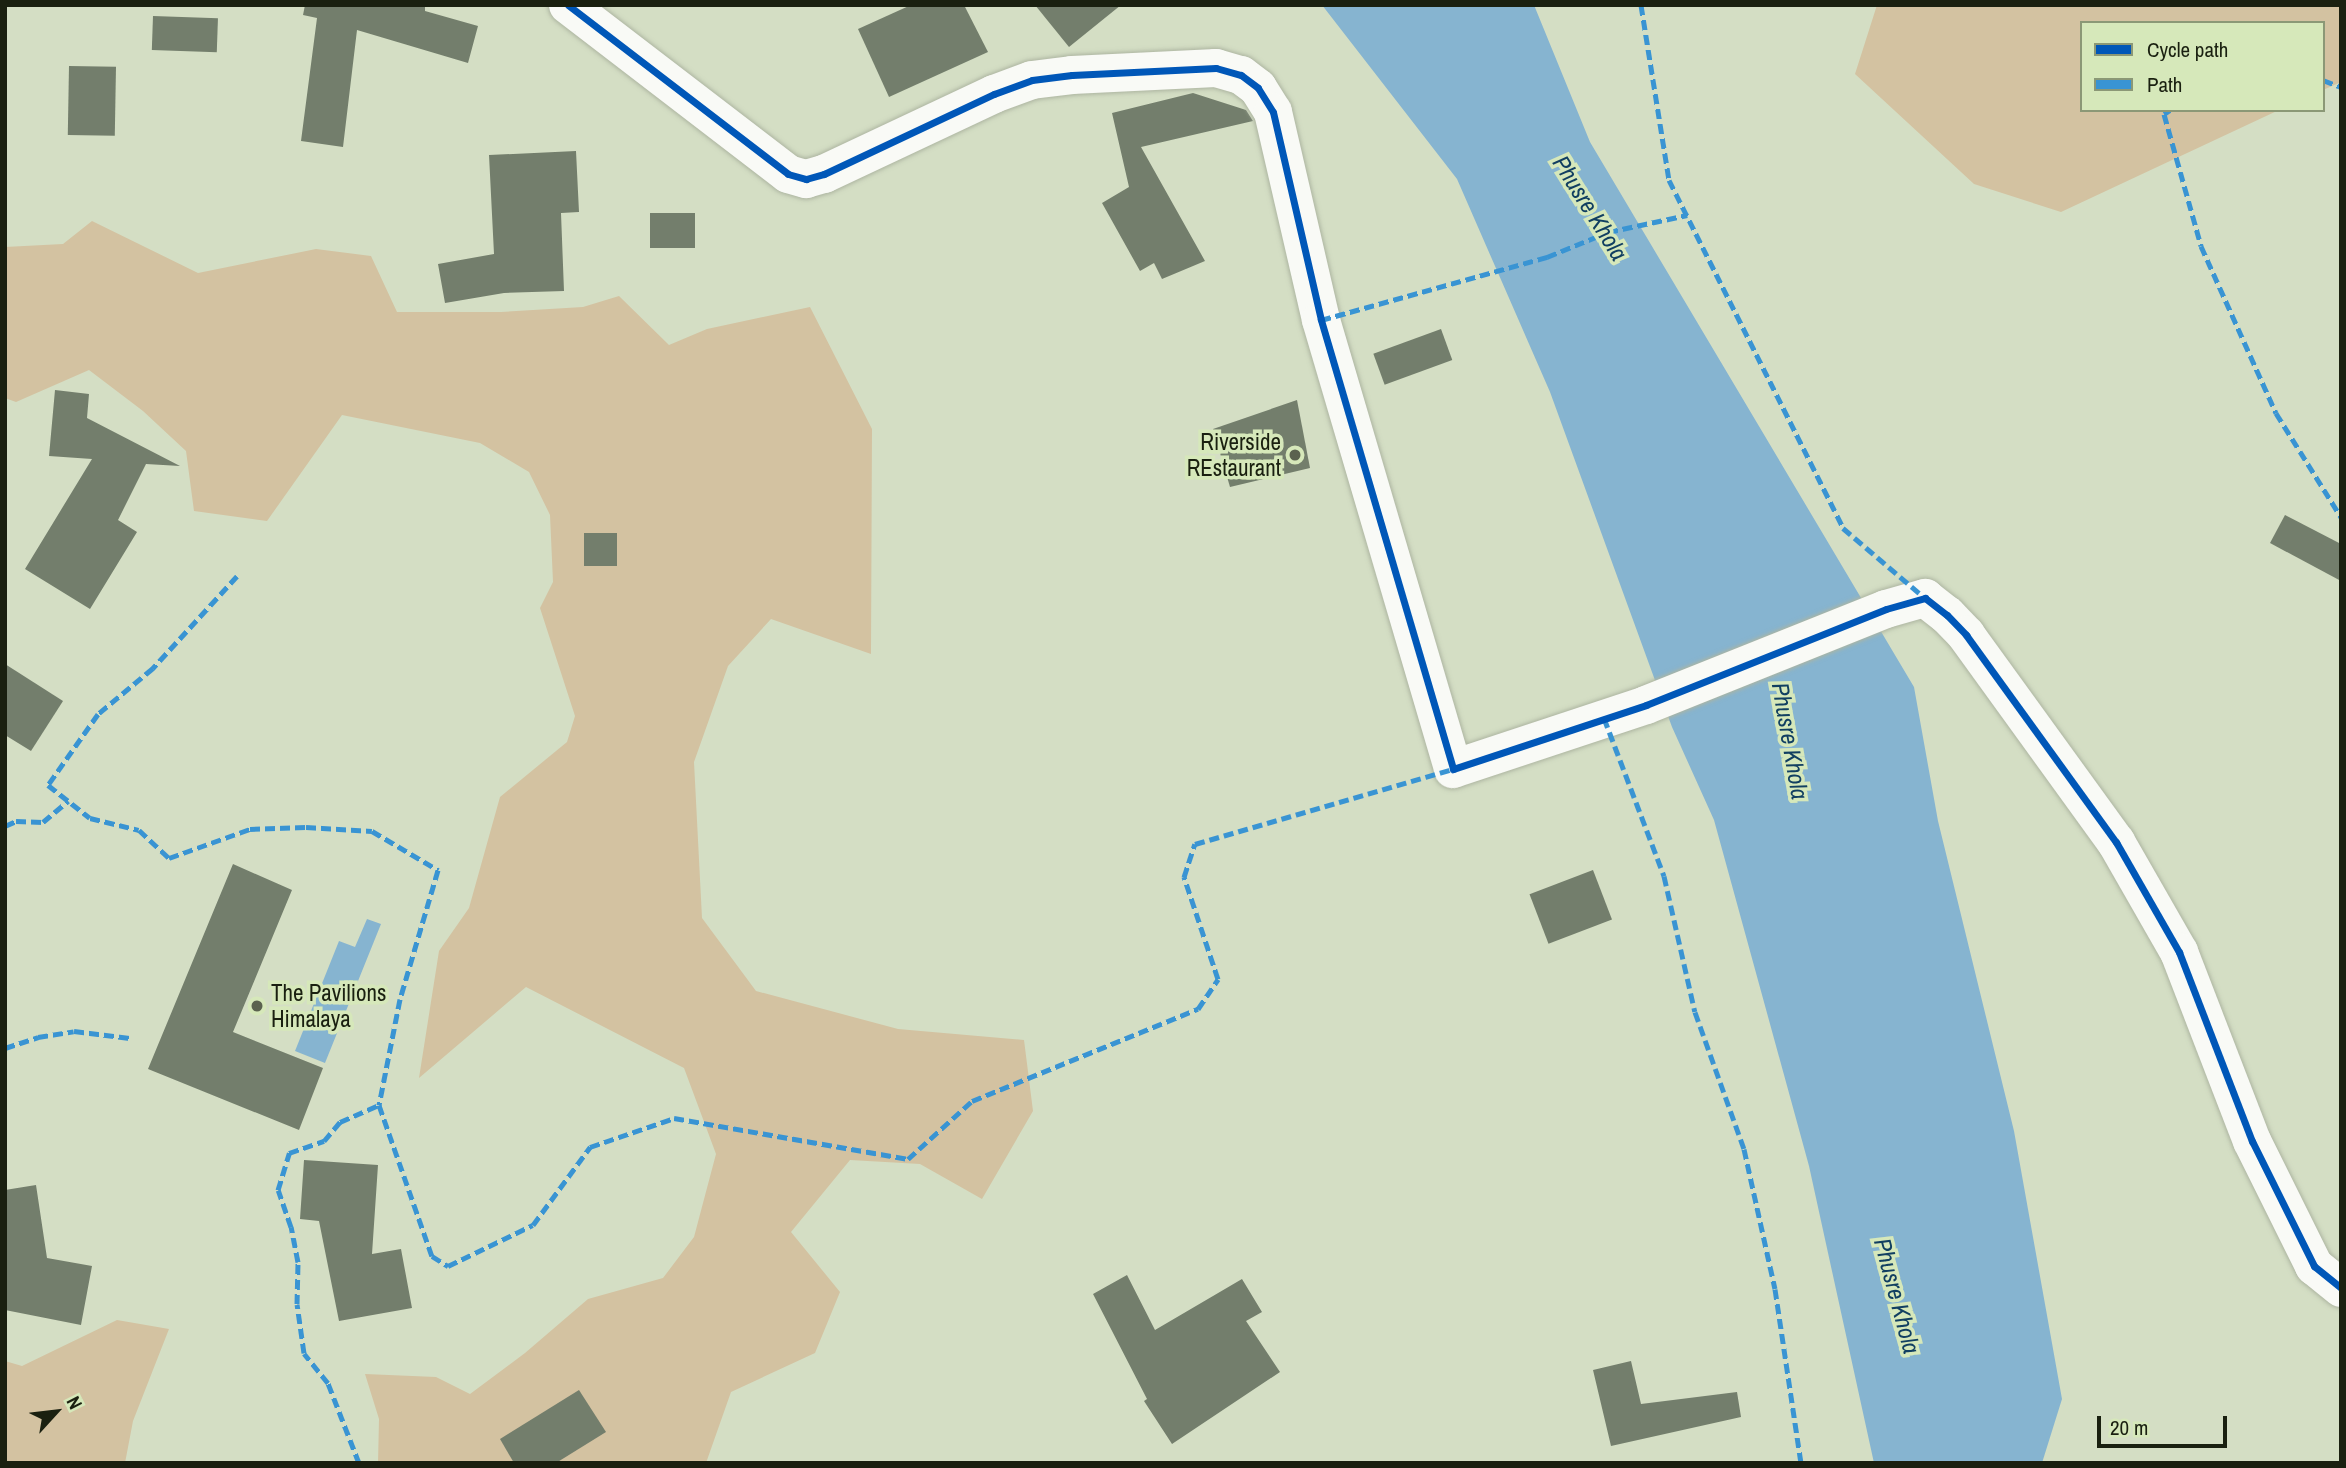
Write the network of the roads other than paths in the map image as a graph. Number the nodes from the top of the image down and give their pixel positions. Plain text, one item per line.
1 (568, 5) edge
2 (2341, 1288) edge

1 - 2 street

